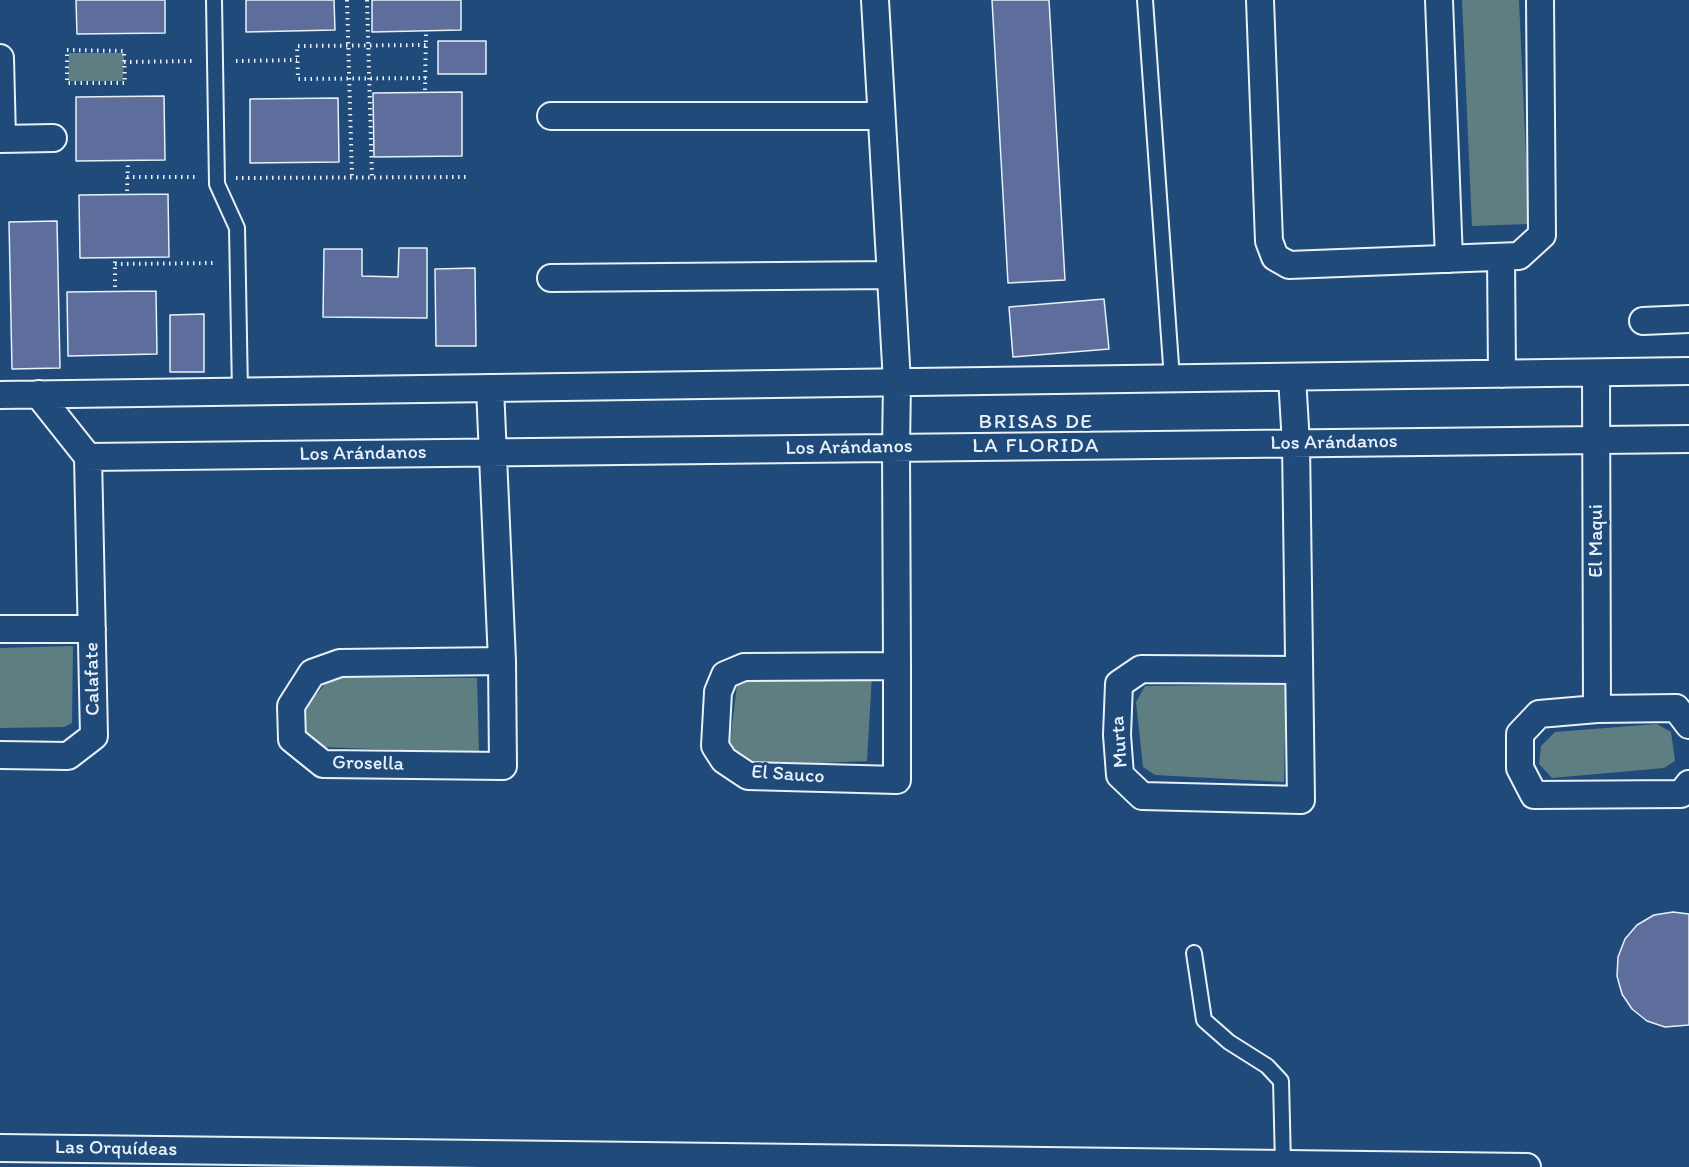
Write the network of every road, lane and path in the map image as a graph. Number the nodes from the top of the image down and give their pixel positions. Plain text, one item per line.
1 (214, 0) edge
2 (347, 0) edge
3 (367, 0) edge
4 (874, 0) edge
5 (1145, 0) edge
6 (1260, 0) edge
7 (1439, 0) edge
8 (1540, 0) edge
9 (426, 33) dead end
10 (369, 45) junction
11 (426, 45) junction
12 (349, 46) junction
13 (0, 58) edge
14 (298, 60) junction
15 (215, 61) junction
16 (124, 62) junction
17 (349, 78) junction
18 (369, 78) junction
19 (426, 78) junction
20 (425, 90) dead end
21 (551, 116) dead end
22 (881, 116) junction
23 (53, 138) dead end
24 (1, 139) edge
25 (128, 163) dead end
26 (127, 177) junction
27 (217, 177) junction
28 (470, 177) dead end
29 (352, 178) junction
30 (372, 178) junction
31 (127, 191) dead end
32 (1501, 257) junction
33 (1449, 259) junction
34 (238, 263) junction
35 (891, 275) junction
36 (551, 278) dead end
37 (115, 287) dead end
38 (1689, 319) edge
39 (1643, 321) dead end
40 (1689, 371) edge
41 (1596, 373) junction
42 (1502, 374) junction
43 (1292, 377) junction
44 (1172, 379) junction
45 (897, 382) junction
46 (490, 388) junction
47 (240, 392) junction
48 (38, 394) junction
49 (0, 395) edge
50 (1689, 439) edge
51 (1597, 440) junction
52 (1296, 444) junction
53 (896, 448) junction
54 (491, 452) junction
55 (88, 457) junction
56 (0, 629) edge
57 (92, 629) junction
58 (502, 661) junction
59 (897, 666) junction
60 (1298, 670) junction
61 (1597, 709) junction
62 (1689, 724) edge
63 (0, 754) edge
64 (1689, 784) edge
65 (1194, 953) dead end
66 (0, 1148) edge
67 (604, 1161) edge
68 (863, 1163) edge
69 (1283, 1164) junction
70 (1450, 1167) edge
71 (1527, 1167) edge

1 - 15 lane
2 - 12 path
3 - 10 path
4 - 22 street, El Sauco
5 - 44 lane
6 - 33 street
7 - 33 street
8 - 32 street
9 - 11 path
10 - 11 path
10 - 12 path
10 - 18 path
11 - 19 path
12 - 14 path
12 - 17 path
13 - 24 street
14 - 15 path
14 - 17 path
15 - 16 path
15 - 27 lane
16 - 16 path
17 - 18 path
17 - 29 path
18 - 19 path
18 - 30 path
19 - 20 path
21 - 22 street
22 - 35 street, El Sauco
23 - 24 street
25 - 26 path
26 - 27 path
26 - 31 path
27 - 29 path
27 - 34 lane
28 - 30 path
29 - 30 path
32 - 33 street
32 - 42 street
34 - 37 path
34 - 47 lane
35 - 36 street
35 - 45 street, El Sauco
38 - 39 street
40 - 41 street
41 - 42 street
41 - 51 street, El Maqui
42 - 43 street
43 - 44 street
43 - 52 street, Murta
44 - 45 street
45 - 46 street
45 - 53 street, El Sauco
46 - 47 street
46 - 54 street, Grosella
47 - 48 street
48 - 49 street
48 - 55 street
50 - 51 street, Los Arándanos
51 - 52 street, Los Arándanos
51 - 61 street, El Maqui
52 - 53 street, Los Arándanos
52 - 60 street, Murta
53 - 54 street, Los Arándanos
53 - 59 street, El Sauco
54 - 55 street, Los Arándanos
54 - 58 street, Grosella
55 - 57 street, Calafate
56 - 57 street, Calafate
57 - 63 street, Calafate
58 - 58 street, Grosella
59 - 59 street, El Sauco
60 - 60 street, Murta
61 - 62 street
61 - 64 street
65 - 69 lane
66 - 67 street, Las Orquídeas
67 - 68 street, Las Orquídeas
68 - 69 street, Las Orquídeas
69 - 70 street, Las Orquídeas
70 - 71 street, Las Orquídeas

